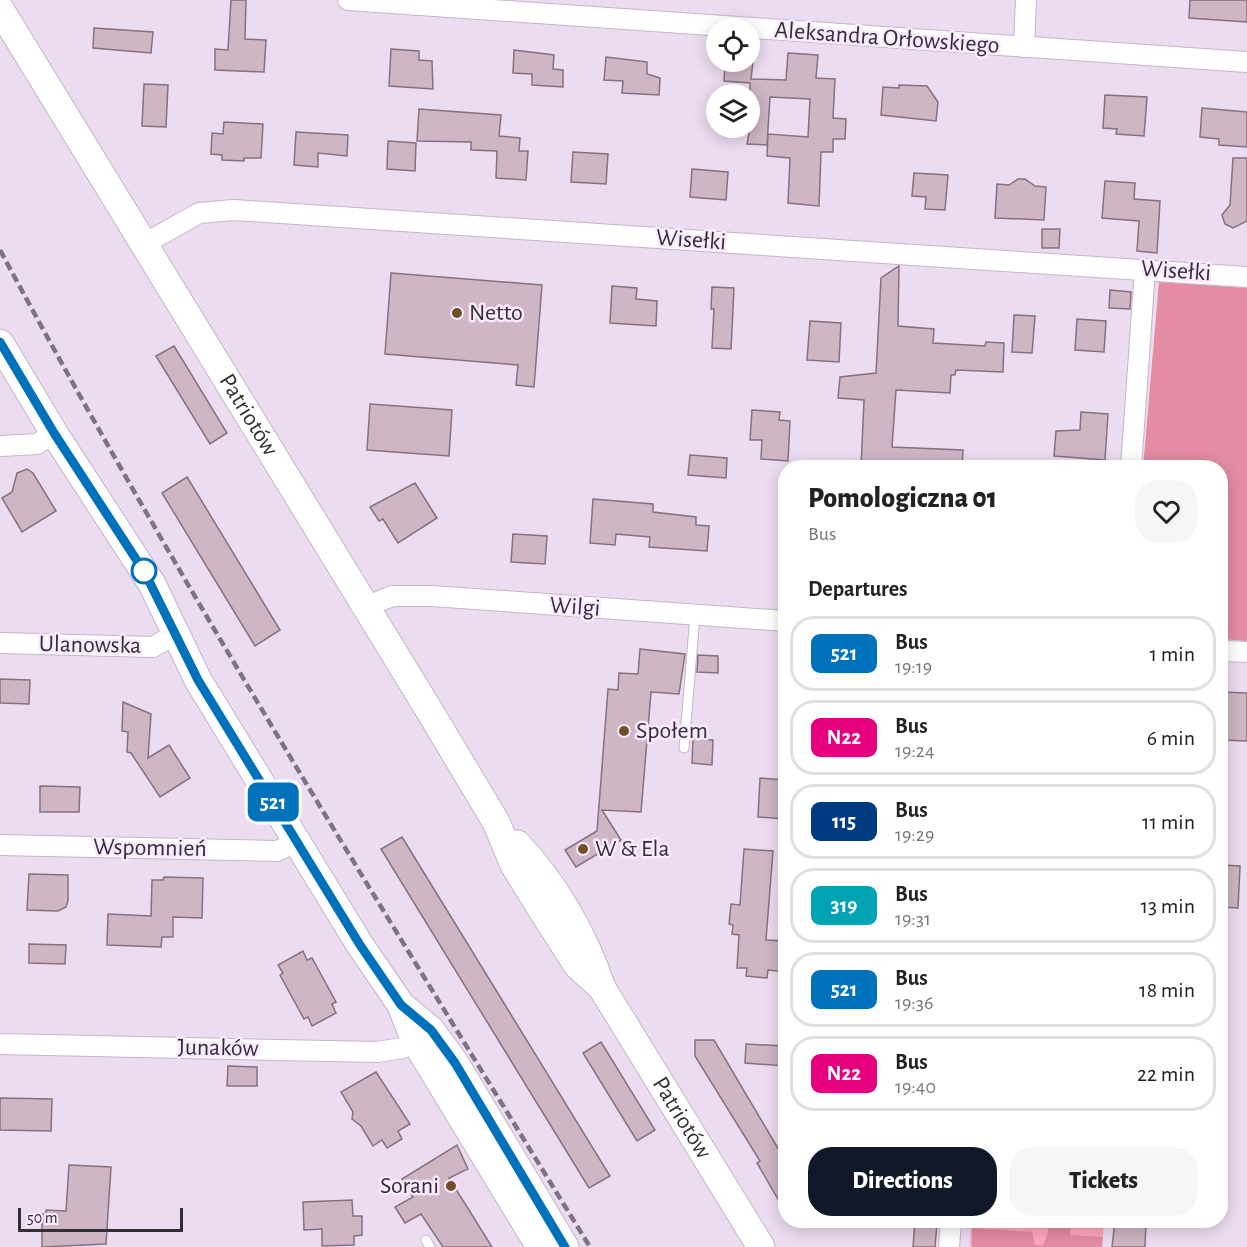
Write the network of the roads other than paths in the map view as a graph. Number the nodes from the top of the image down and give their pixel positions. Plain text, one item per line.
1 (348, 0) edge
2 (1026, 0) edge
3 (0, 9) edge
4 (1023, 47) junction
5 (1247, 62) edge
6 (144, 244) junction
7 (1145, 269) junction
8 (1247, 277) edge
9 (0, 343) edge
10 (54, 433) junction
11 (0, 446) edge
12 (1132, 460) edge
13 (366, 607) junction
14 (695, 615) junction
15 (778, 620) edge
16 (176, 634) junction
17 (0, 643) edge
18 (1228, 651) edge
19 (1247, 652) edge
20 (684, 748) dead end
21 (297, 842) junction
22 (0, 845) edge
23 (423, 1035) junction
24 (0, 1044) edge
25 (950, 1228) edge
26 (540, 1247) edge
27 (565, 1247) edge
28 (761, 1247) edge
29 (949, 1247) edge

1 - 4 street, Aleksandra Orłowskiego
2 - 4 street
3 - 6 main road, Patriotów
4 - 5 street, Aleksandra Orłowskiego
6 - 7 street, Wisełki
6 - 13 main road, Patriotów
7 - 8 street, Wisełki
7 - 12 street
9 - 10 main road
10 - 11 street
10 - 16 main road
13 - 14 street, Wilgi
13 - 28 main road, Patriotów
14 - 15 street, Wilgi
14 - 20 lane
16 - 17 street, Ulanowska
16 - 21 main road
18 - 19 street
21 - 22 street, Wspomnień
21 - 23 main road
23 - 24 street, Junaków
23 - 26 main road
23 - 27 main road
25 - 29 street

